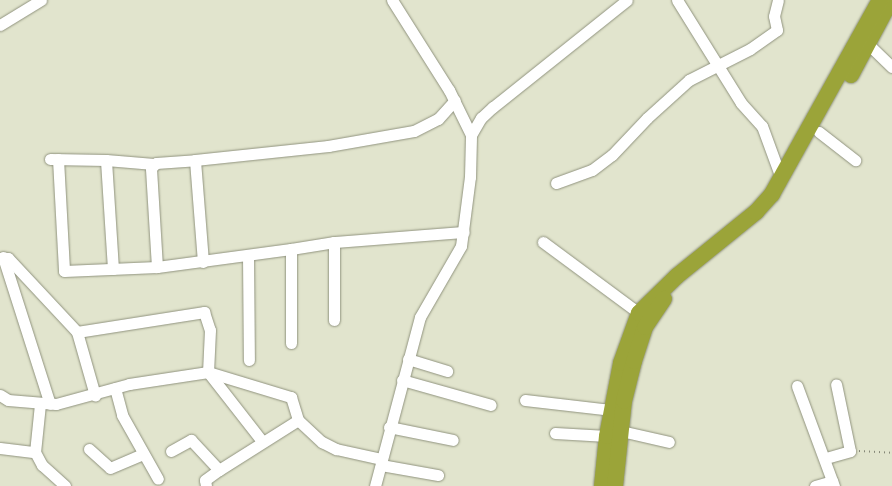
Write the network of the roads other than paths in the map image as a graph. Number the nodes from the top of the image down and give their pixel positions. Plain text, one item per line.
1 (41, 0) edge
2 (392, 0) edge
3 (627, 0) edge
4 (677, 0) edge
5 (778, 0) edge
6 (880, 0) edge
7 (891, 0) edge
8 (0, 25) edge
9 (867, 39) junction
10 (892, 50) edge
11 (888, 63) edge
12 (718, 66) junction
13 (450, 90) junction
14 (819, 132) junction
15 (471, 135) junction
16 (106, 160) junction
17 (195, 160) junction
18 (855, 160) dead end
19 (154, 164) junction
20 (781, 178) junction
21 (556, 183) dead end
22 (464, 232) junction
23 (334, 242) junction
24 (543, 242) dead end
25 (291, 248) junction
26 (248, 255) junction
27 (1, 257) edge
28 (203, 262) junction
29 (157, 267) junction
30 (113, 269) junction
31 (639, 313) junction
32 (334, 320) dead end
33 (77, 332) junction
34 (290, 343) dead end
35 (408, 359) junction
36 (249, 360) dead end
37 (447, 371) dead end
38 (208, 372) junction
39 (402, 380) junction
40 (836, 384) dead end
41 (796, 386) dead end
42 (115, 388) junction
43 (0, 395) edge
44 (95, 395) junction
45 (525, 400) dead end
46 (45, 404) junction
47 (491, 405) dead end
48 (612, 410) junction
49 (298, 420) junction
50 (389, 427) junction
51 (555, 433) dead end
52 (614, 433) junction
53 (453, 440) dead end
54 (262, 441) junction
55 (669, 442) dead end
56 (0, 448) edge
57 (89, 449) dead end
58 (171, 451) dead end
59 (35, 452) junction
60 (143, 454) junction
61 (826, 458) junction
62 (381, 462) junction
63 (219, 470) junction
64 (438, 475) dead end
65 (158, 479) dead end
66 (833, 483) edge
67 (65, 486) edge
68 (206, 486) edge
69 (375, 486) edge
70 (602, 486) edge
71 (615, 486) edge
72 (815, 486) edge

1 - 8 street
2 - 13 street
3 - 15 street
4 - 12 street
5 - 12 street
6 - 9 highway
7 - 9 highway
9 - 11 street
9 - 14 highway
9 - 20 highway
10 - 11 street
12 - 20 street
12 - 21 street
13 - 15 street
13 - 17 street
14 - 18 street
14 - 52 highway
15 - 22 street
16 - 19 street
16 - 30 street
16 - 30 street
17 - 19 street
17 - 28 street
19 - 29 street
20 - 31 highway
22 - 23 street
22 - 35 street
23 - 25 street
23 - 32 street
24 - 31 street
25 - 26 street
25 - 34 street
26 - 28 street
26 - 36 street
27 - 33 street
27 - 46 street
28 - 29 street
29 - 30 street
31 - 48 highway
33 - 38 street
33 - 44 street
35 - 37 street
35 - 39 street
38 - 42 street
38 - 49 street
38 - 54 street
39 - 47 street
39 - 50 street
40 - 61 street
41 - 61 street
42 - 44 street
42 - 60 street
43 - 46 street
44 - 46 street
45 - 48 street
46 - 59 street
48 - 52 highway
49 - 54 street
49 - 62 street
50 - 53 street
50 - 62 street
51 - 52 street
52 - 55 street
52 - 70 highway
52 - 71 highway
54 - 63 street
56 - 59 street
57 - 60 street
58 - 63 street
59 - 67 street
60 - 65 street
61 - 66 street
62 - 64 street
62 - 69 street
63 - 68 street
66 - 72 street

